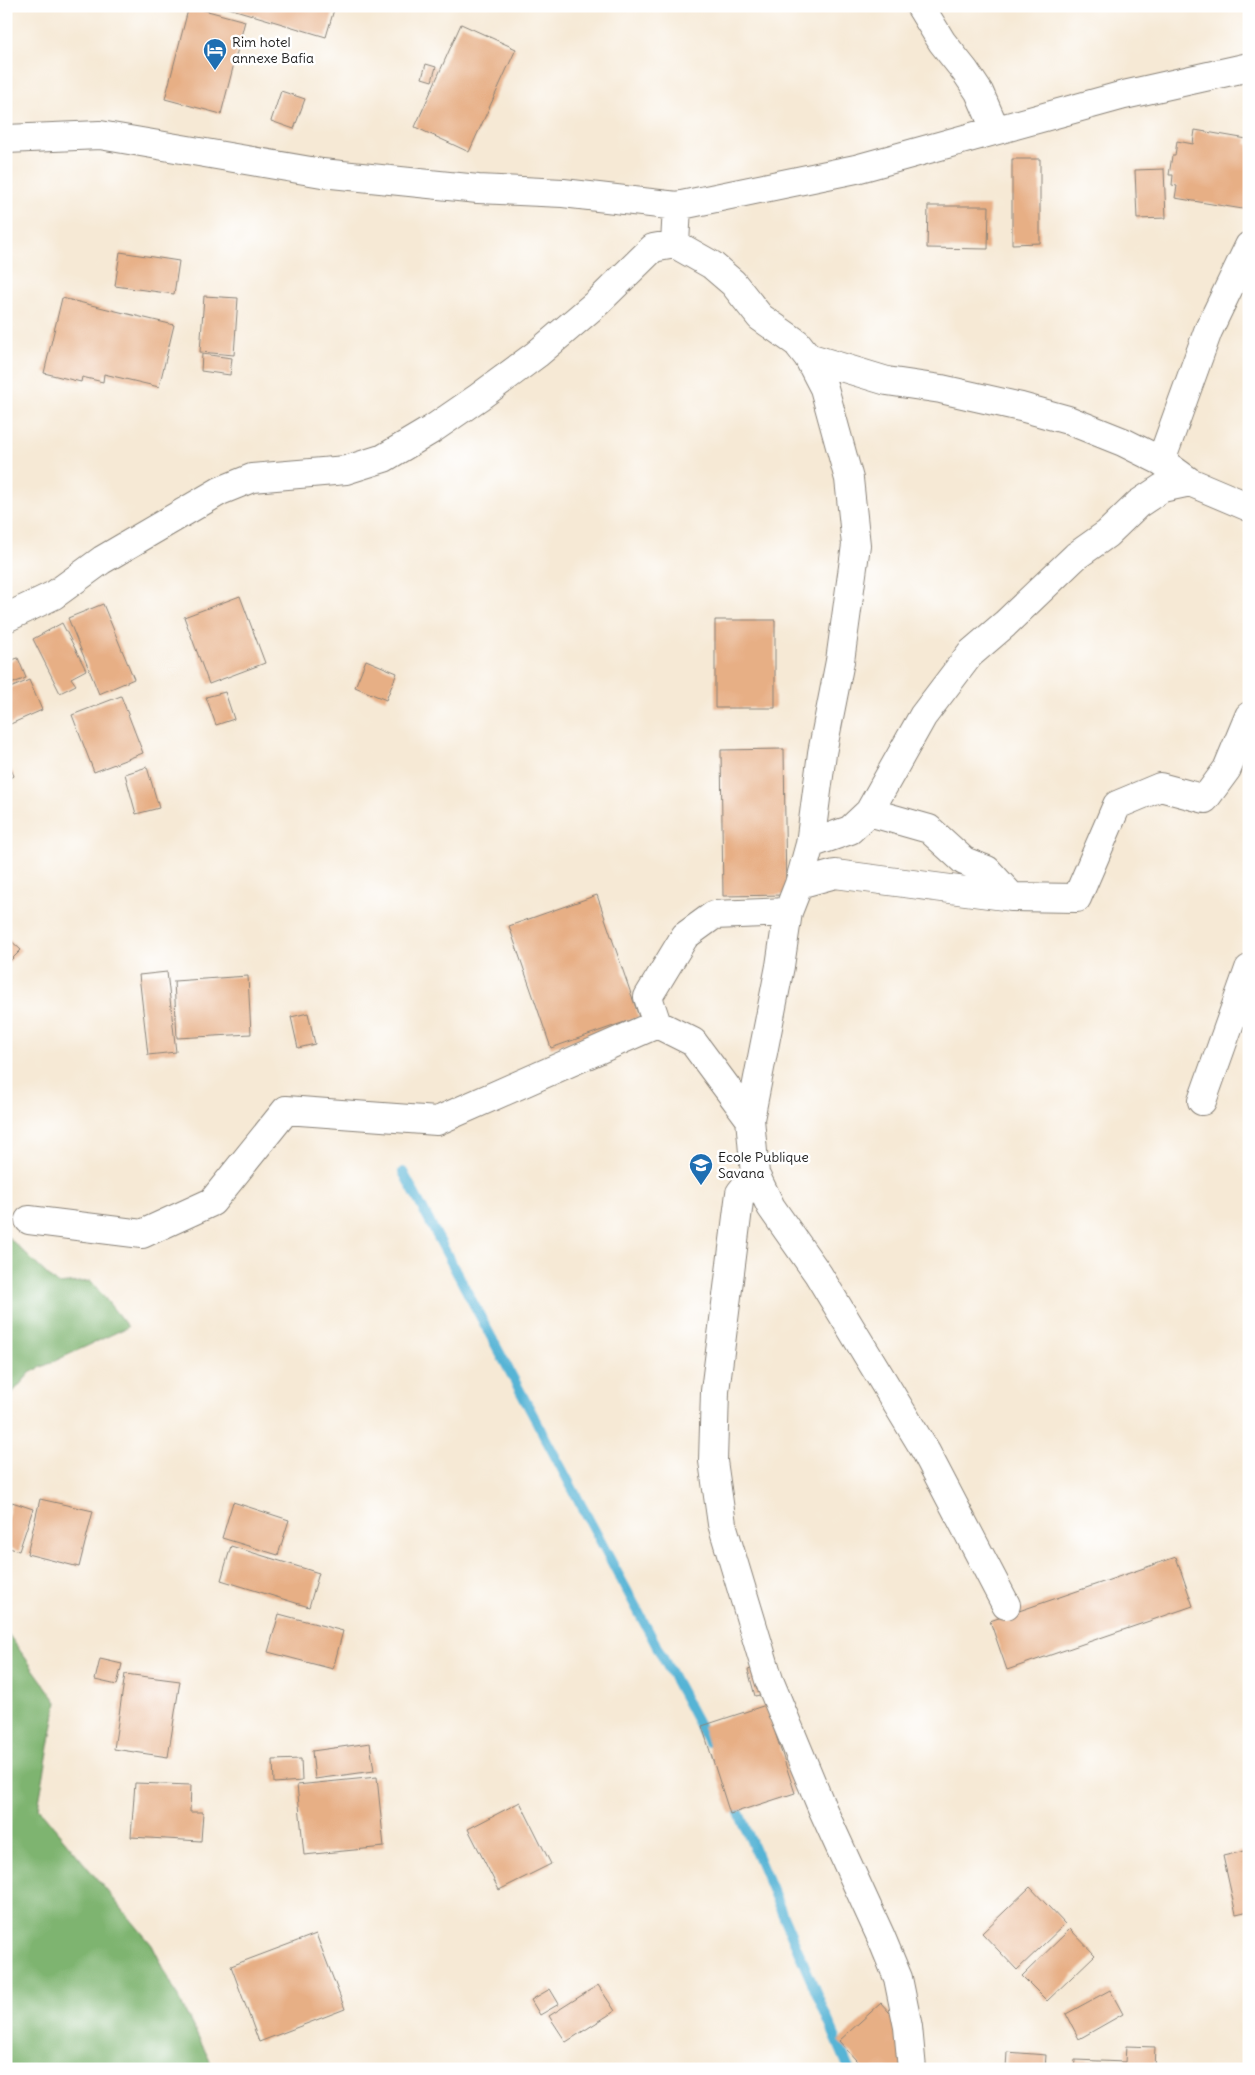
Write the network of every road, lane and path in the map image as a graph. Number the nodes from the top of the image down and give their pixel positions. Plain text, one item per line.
1 (920, 6) edge
2 (1249, 67) edge
3 (995, 129) junction
4 (6, 138) edge
5 (677, 206) junction
6 (676, 244) junction
7 (1249, 246) edge
8 (808, 357) junction
9 (1161, 461) junction
10 (1190, 482) junction
11 (1249, 507) edge
12 (6, 618) edge
13 (1249, 716) edge
14 (869, 812) junction
15 (810, 844) junction
16 (800, 884) junction
17 (1012, 897) junction
18 (788, 912) junction
19 (1249, 969) edge
20 (658, 1024) junction
21 (1202, 1101) dead end
22 (750, 1119) junction
23 (755, 1174) junction
24 (29, 1220) dead end
25 (1006, 1605) dead end
26 (912, 2069) edge

1 - 3 street
2 - 3 street
3 - 5 street
4 - 5 street
5 - 6 street
6 - 8 street
6 - 12 street
7 - 9 street
8 - 9 street
8 - 15 street
9 - 10 street
10 - 11 street
10 - 14 street
13 - 17 street
14 - 15 street
14 - 17 street
15 - 16 street
16 - 17 street
16 - 18 street
18 - 20 street
18 - 22 street
19 - 21 street
20 - 22 street
20 - 24 street
22 - 23 street
23 - 25 street
23 - 26 street

